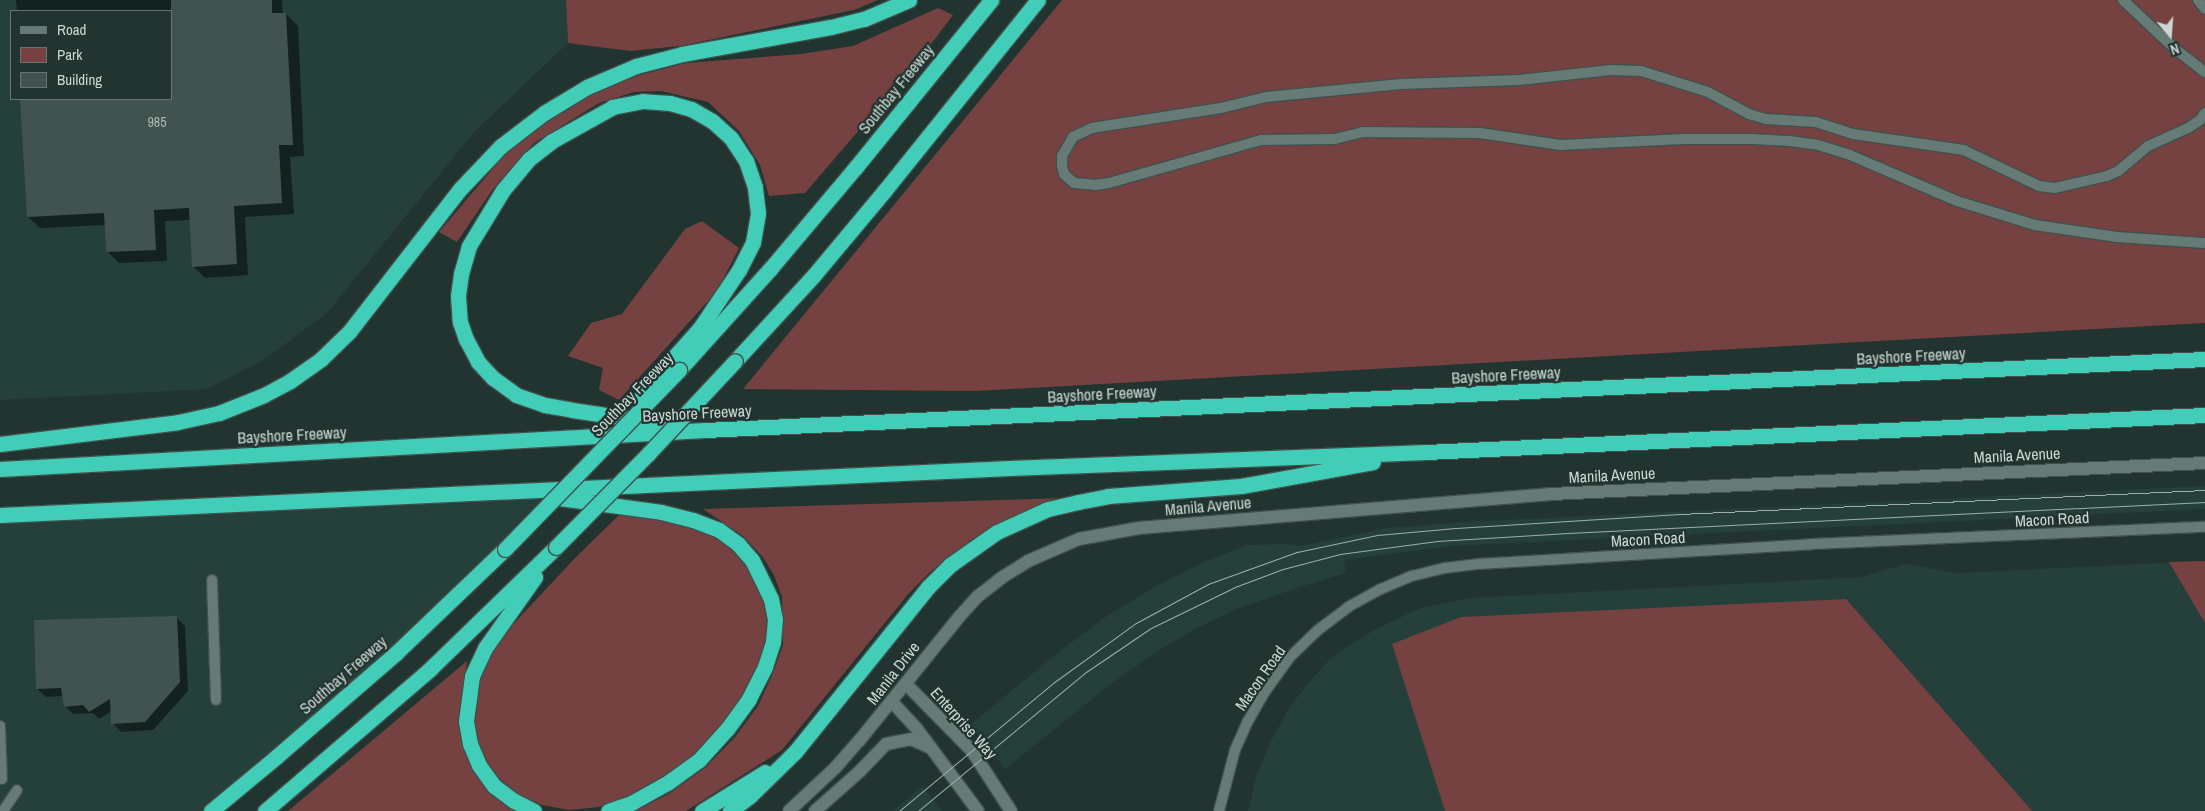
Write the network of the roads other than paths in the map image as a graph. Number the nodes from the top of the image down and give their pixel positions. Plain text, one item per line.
1 (908, 0) edge
2 (991, 0) edge
3 (1038, 0) edge
4 (2123, 0) edge
5 (2198, 0) edge
6 (2205, 9) edge
7 (2205, 72) edge
8 (2205, 113) edge
9 (2205, 243) edge
10 (2205, 359) edge
11 (672, 368) junction
12 (2205, 414) edge
13 (704, 430) junction
14 (0, 444) edge
15 (1426, 452) junction
16 (2205, 463) edge
17 (0, 469) edge
18 (516, 492) junction
19 (0, 516) edge
20 (2205, 527) edge
21 (556, 547) junction
22 (1028, 561) joint
23 (212, 580) dead end
24 (906, 684) junction
25 (216, 700) dead end
26 (892, 702) junction
27 (0, 726) edge
28 (931, 748) junction
29 (795, 752) junction
30 (2, 779) dead end
31 (17, 790) dead end
32 (3, 811) edge
33 (211, 811) edge
34 (265, 811) edge
35 (534, 811) edge
36 (608, 811) edge
37 (702, 811) edge
38 (730, 811) edge
39 (789, 811) edge
40 (815, 811) edge
41 (978, 811) edge
42 (1011, 811) edge
43 (1219, 811) edge

1 - 14 highway
2 - 11 highway, Southbay Freeway
3 - 21 highway, bridge
4 - 7 lane
5 - 6 lane
8 - 9 lane
10 - 13 highway, Bayshore Freeway
11 - 13 highway
11 - 33 highway, Southbay Freeway, bridge
12 - 15 highway
13 - 17 highway, Bayshore Freeway
15 - 18 highway
15 - 29 highway
16 - 22 main road, Manila Avenue
18 - 19 highway
18 - 36 highway
20 - 43 lane, Macon Road
21 - 34 highway
21 - 35 highway
22 - 24 main road, Manila Drive
23 - 25 lane
24 - 26 main road, Manila Drive
24 - 42 main road, Enterprise Way
26 - 28 main road
26 - 39 main road, Manila Drive
27 - 30 lane
28 - 40 main road
28 - 41 main road
29 - 37 highway
29 - 38 highway
31 - 32 lane

